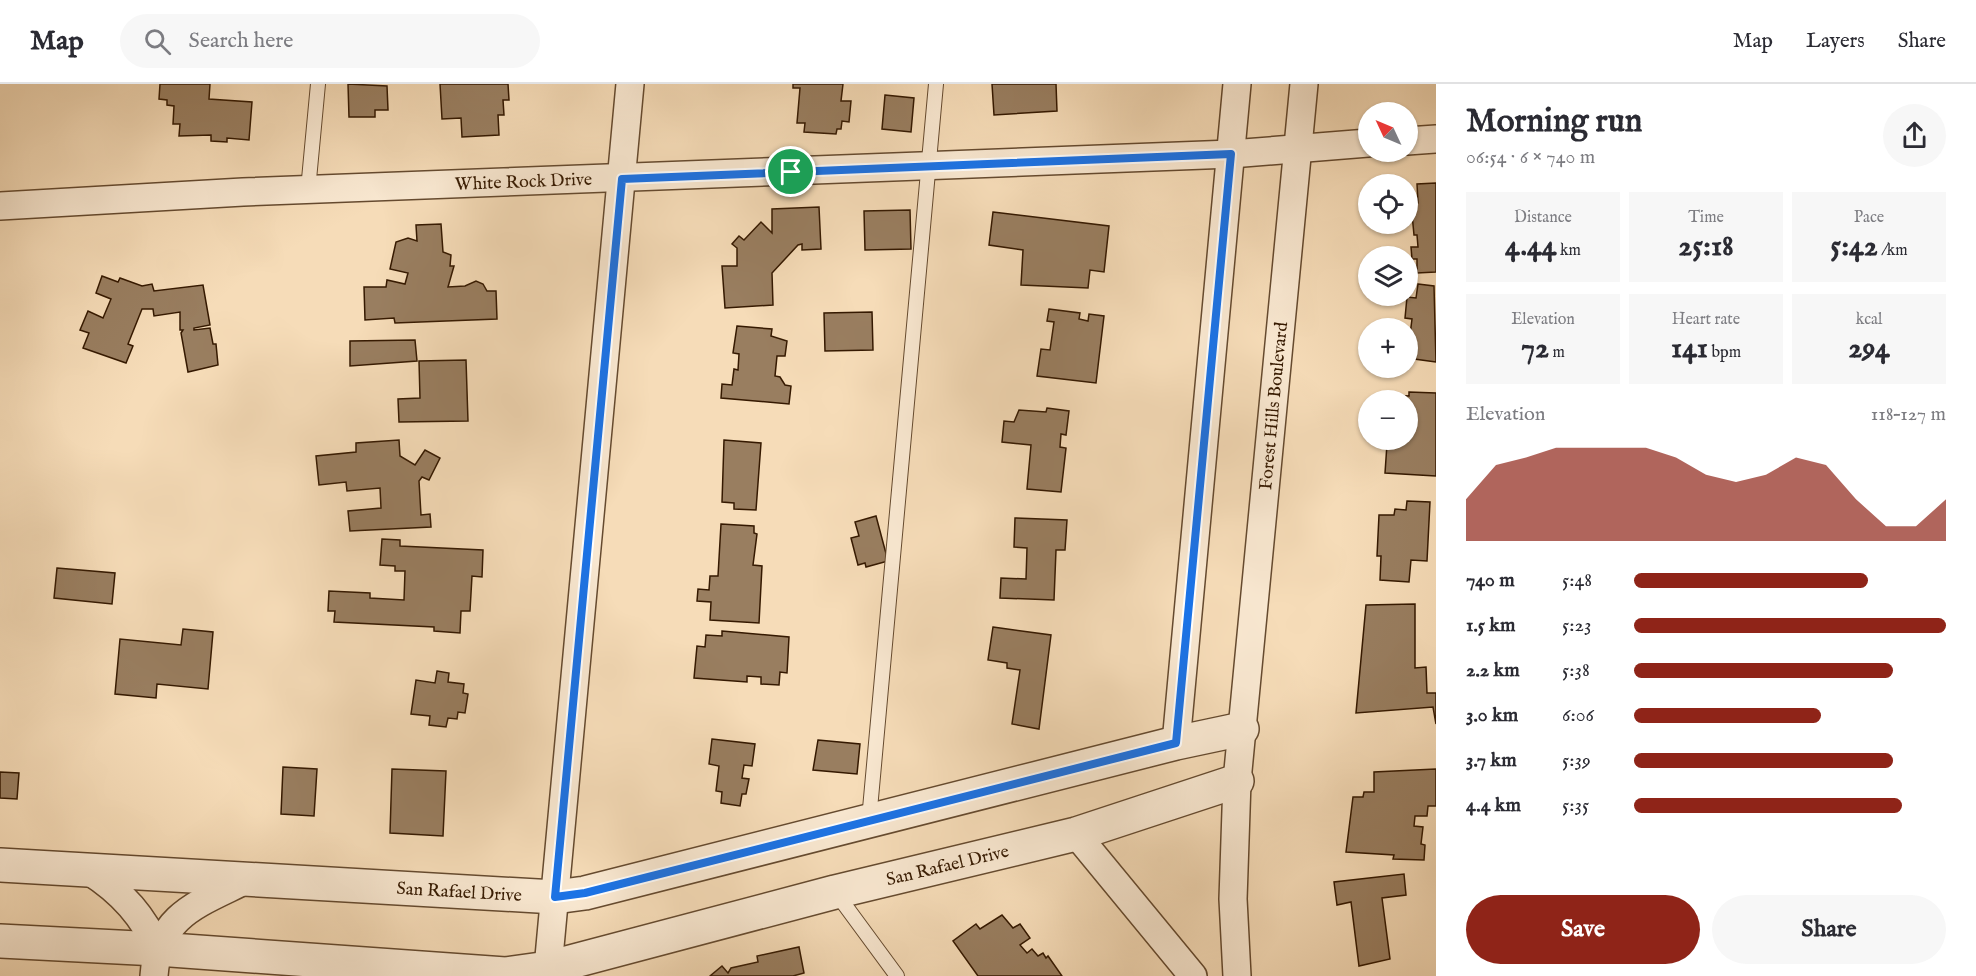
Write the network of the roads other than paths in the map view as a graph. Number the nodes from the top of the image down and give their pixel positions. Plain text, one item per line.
1 (318, 84) edge
2 (630, 84) edge
3 (936, 84) edge
4 (1238, 84) edge
5 (1304, 84) edge
6 (1436, 139) edge
7 (1418, 140) edge
8 (1358, 144) edge
9 (1299, 148) junction
10 (1231, 154) junction
11 (929, 167) junction
12 (622, 179) junction
13 (308, 190) junction
14 (0, 206) edge
15 (1242, 729) junction
16 (1176, 743) junction
17 (1237, 781) junction
18 (869, 820) junction
19 (1076, 834) junction
20 (0, 865) edge
21 (89, 870) junction
22 (246, 880) junction
23 (835, 892) junction
24 (555, 897) junction
25 (0, 941) edge
26 (155, 962) edge
27 (548, 972) edge
28 (463, 974) edge
29 (897, 976) edge
30 (1193, 976) edge
31 (1237, 976) edge

1 - 13 lane
2 - 12 street
3 - 11 lane
4 - 10 street
5 - 9 street, Forest Hills Boulevard
6 - 7 street
8 - 9 street, White Rock Drive
9 - 10 street, White Rock Drive
9 - 15 street, Forest Hills Boulevard
10 - 11 street, White Rock Drive
10 - 16 street
11 - 12 street, White Rock Drive
11 - 18 lane
12 - 13 street, White Rock Drive
12 - 24 street
13 - 14 street, White Rock Drive
15 - 16 street, San Rafael Drive
15 - 17 street
16 - 18 street, San Rafael Drive
17 - 19 street, San Rafael Drive
17 - 31 street
18 - 24 street, San Rafael Drive
19 - 23 street, San Rafael Drive
19 - 30 street
20 - 21 street, San Rafael Drive
21 - 22 street, San Rafael Drive
21 - 26 street
22 - 24 street, San Rafael Drive
22 - 26 street
23 - 27 street, San Rafael Drive
23 - 29 lane
24 - 27 street
25 - 26 street, San Rafael Drive
26 - 28 street, San Rafael Drive
27 - 28 street, San Rafael Drive

